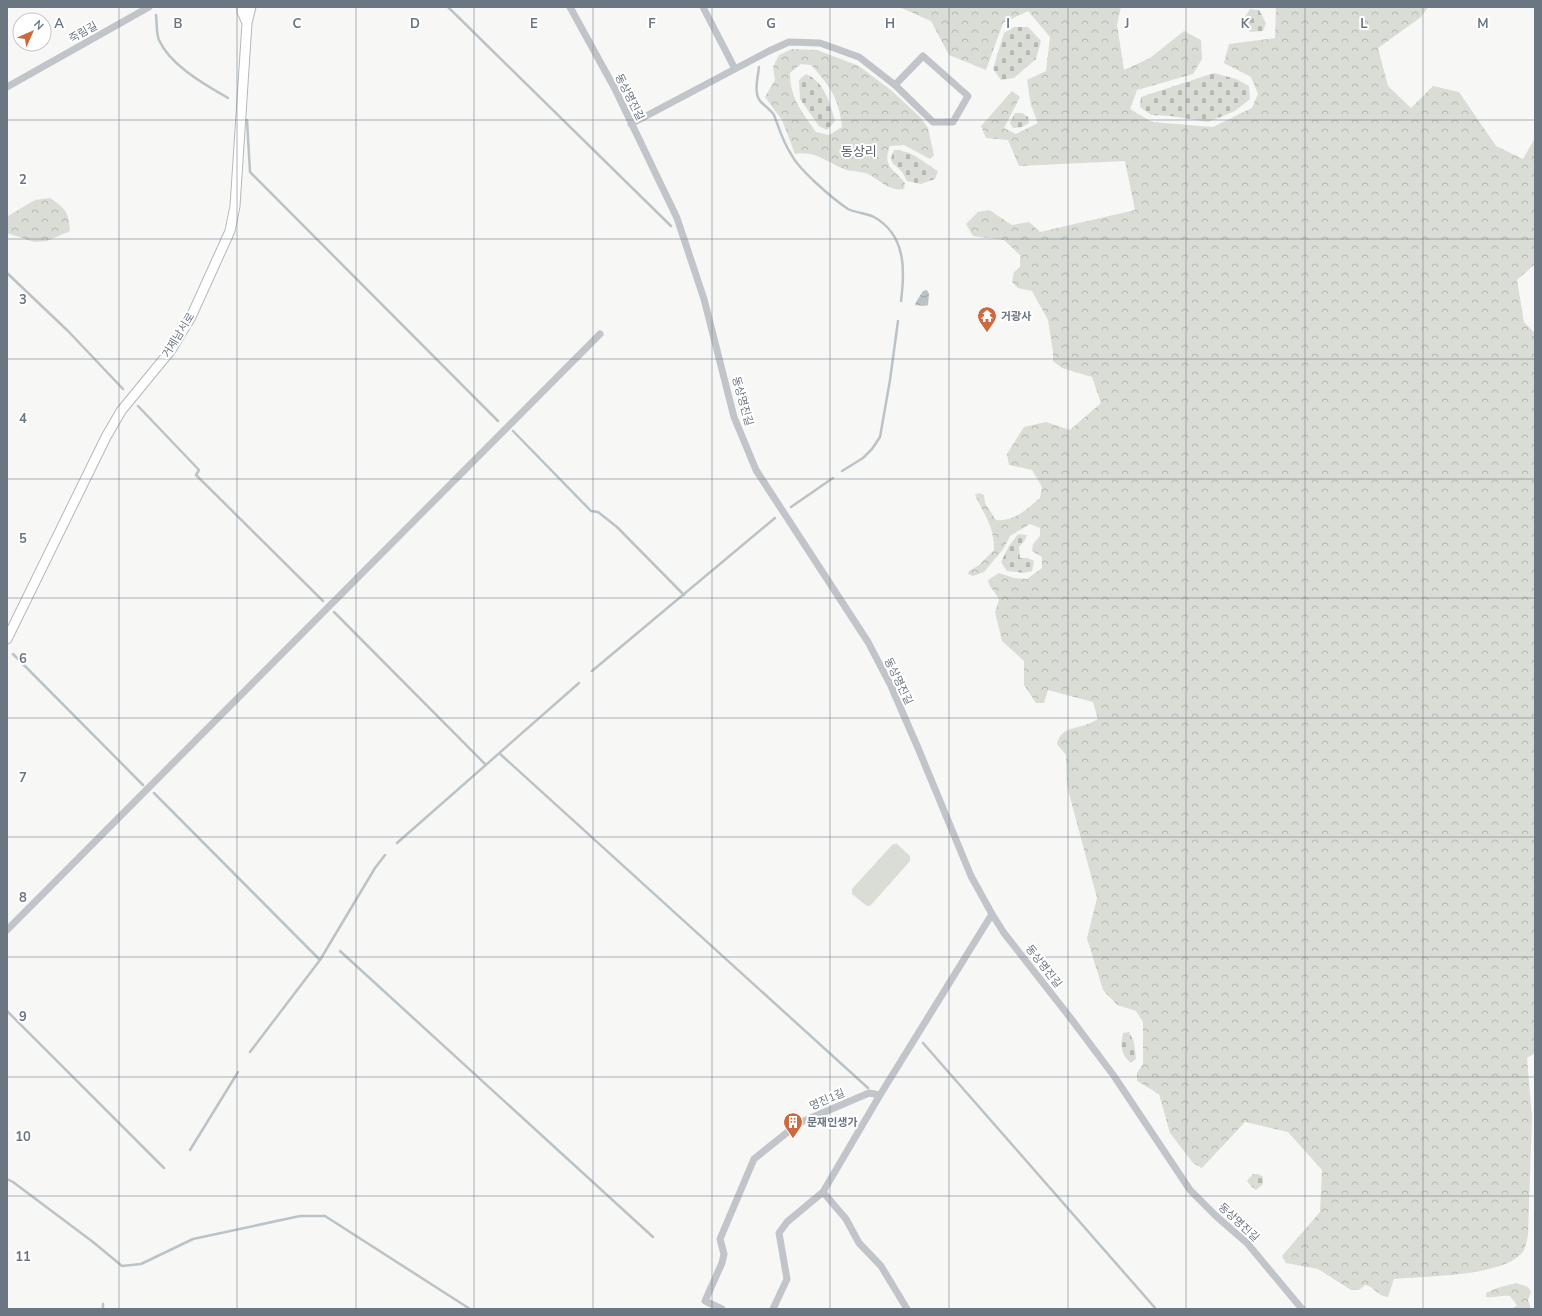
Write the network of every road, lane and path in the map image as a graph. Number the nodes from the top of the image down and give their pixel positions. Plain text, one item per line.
1 (149, 7) edge
2 (242, 7) edge
3 (251, 7) edge
4 (570, 7) edge
5 (703, 7) edge
6 (247, 23) junction
7 (735, 69) junction
8 (895, 85) junction
9 (7, 87) edge
10 (631, 124) junction
11 (600, 334) dead end
12 (7, 639) edge
13 (992, 914) junction
14 (7, 930) edge
15 (880, 1095) junction
16 (823, 1192) junction
17 (722, 1309) edge
18 (773, 1309) edge
19 (907, 1309) edge
20 (1302, 1309) edge

1 - 9 street, 죽림길
2 - 6 main road, 거제남서로
3 - 6 main road, 거제남서로
4 - 10 street, 동상명진길
5 - 7 street
6 - 12 main road, 거제남서로
7 - 8 street
7 - 10 street
8 - 8 street
10 - 13 street, 동상명진길
11 - 14 street
13 - 15 street
13 - 20 street, 동상명진길
15 - 16 street
15 - 17 street, 명진1길
16 - 18 street
16 - 19 street

